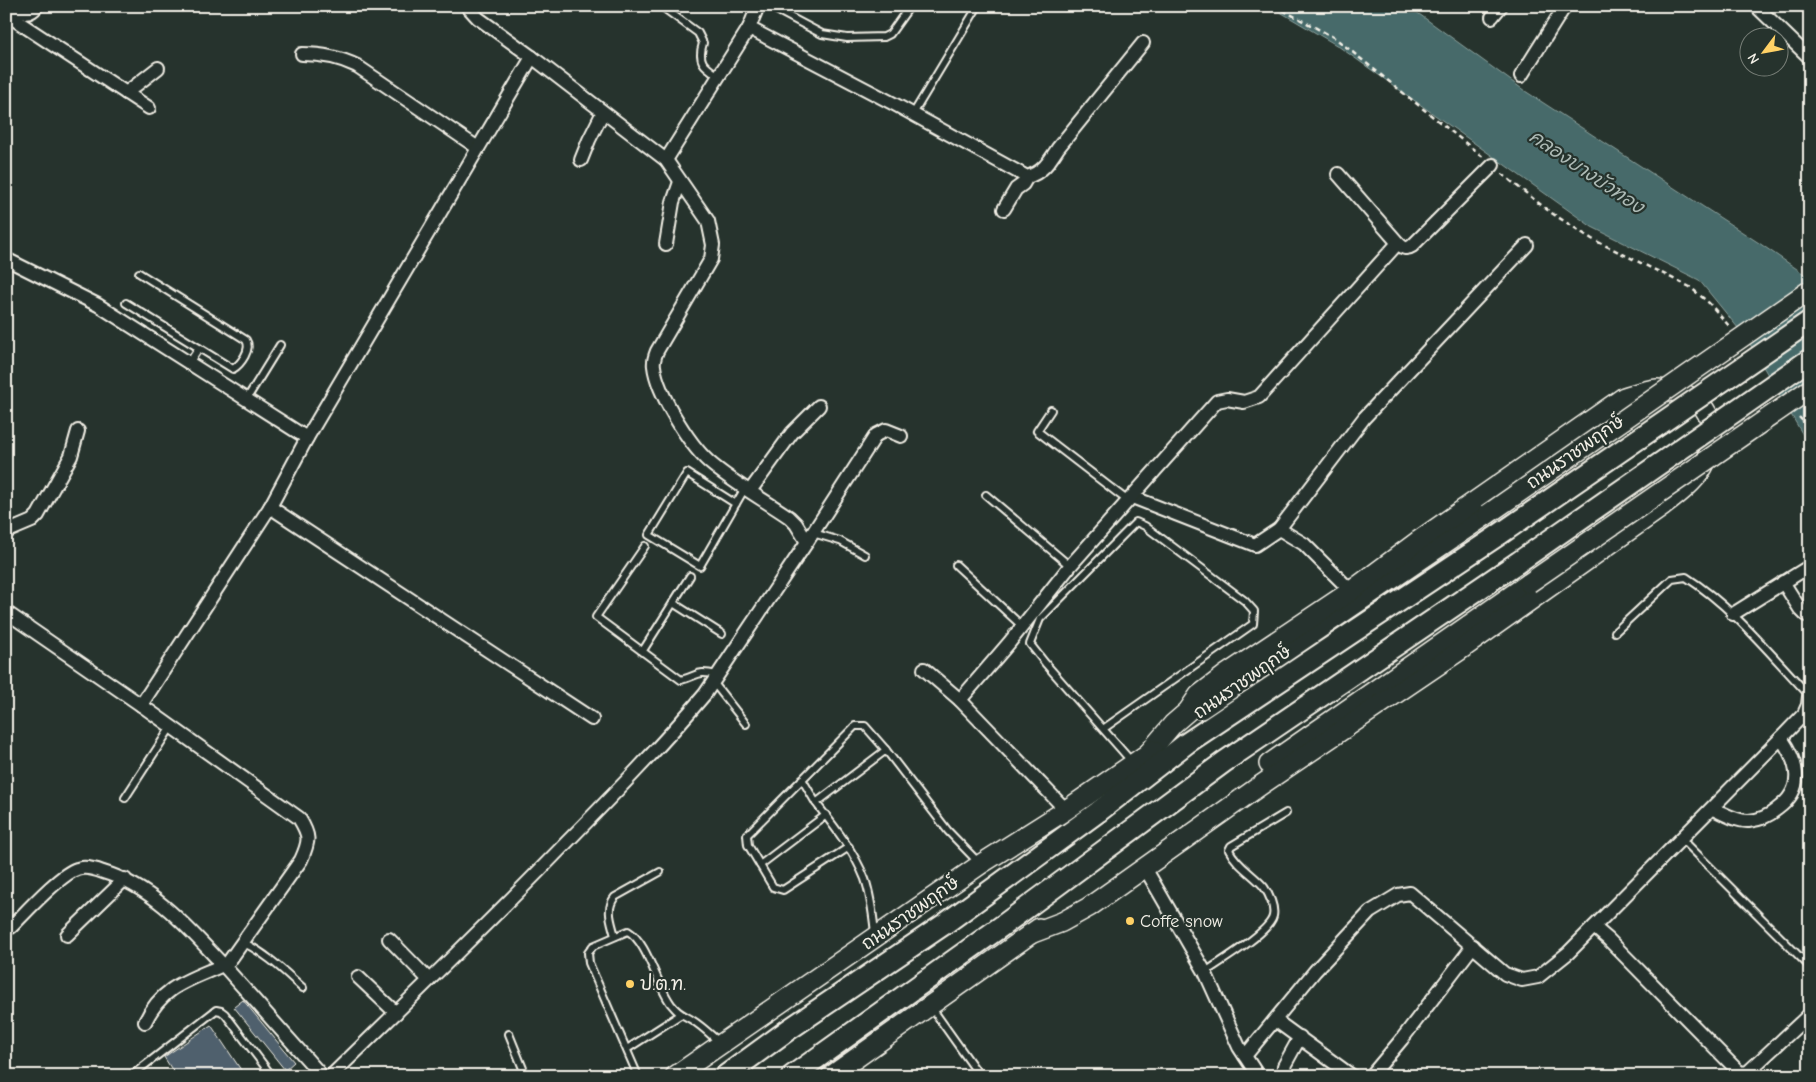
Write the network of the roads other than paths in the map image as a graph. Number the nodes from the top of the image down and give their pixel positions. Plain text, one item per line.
1 (12, 6) edge
2 (37, 6) edge
3 (467, 6) edge
4 (661, 6) edge
5 (758, 6) edge
6 (769, 6) edge
7 (910, 6) edge
8 (978, 6) edge
9 (1501, 6) edge
10 (1565, 6) edge
11 (1756, 6) edge
12 (6, 14) edge
13 (1492, 17) dead end
14 (750, 28) junction
15 (1143, 43) dead end
16 (302, 54) dead end
17 (532, 57) junction
18 (1810, 58) edge
19 (158, 68) dead end
20 (719, 76) junction
21 (1520, 76) dead end
22 (126, 92) junction
23 (149, 108) dead end
24 (603, 112) junction
25 (913, 114) junction
26 (478, 148) junction
27 (581, 160) dead end
28 (666, 160) junction
29 (1493, 165) road end
30 (1338, 174) dead end
31 (1027, 177) junction
32 (680, 182) junction
33 (1004, 209) dead end
34 (1398, 243) junction
35 (666, 244) dead end
36 (1527, 245) dead end
37 (6, 259) edge
38 (140, 273) dead end
39 (1810, 290) edge
40 (126, 302) dead end
41 (1810, 321) edge
42 (280, 345) dead end
43 (199, 348) junction
44 (1810, 359) edge
45 (188, 363) junction
46 (1810, 389) edge
47 (246, 400) junction
48 (819, 406) dead end
49 (1052, 410) dead end
50 (78, 431) dead end
51 (901, 436) dead end
52 (307, 438) junction
53 (748, 489) junction
54 (986, 495) dead end
55 (1130, 499) junction
56 (736, 504) junction
57 (270, 508) junction
58 (1279, 529) junction
59 (6, 532) edge
60 (810, 538) junction
61 (645, 546) dead end
62 (865, 554) dead end
63 (956, 565) dead end
64 (1070, 566) junction
65 (1810, 566) edge
66 (690, 576) dead end
67 (1783, 582) junction
68 (1351, 591) junction
69 (672, 603) junction
70 (6, 612) edge
71 (1732, 614) junction
72 (1810, 614) edge
73 (1022, 626) junction
74 (1615, 632) dead end
75 (722, 634) dead end
76 (642, 652) junction
77 (924, 669) dead end
78 (715, 679) junction
79 (1809, 692) edge
80 (960, 700) junction
81 (141, 705) junction
82 (592, 718) dead end
83 (746, 724) dead end
84 (171, 727) junction
85 (1103, 729) junction
86 (1781, 738) junction
87 (886, 750) junction
88 (1140, 761) junction
89 (802, 779) junction
90 (125, 798) dead end
91 (816, 803) junction
92 (1713, 808) junction
93 (1066, 810) junction
94 (1286, 813) dead end
95 (826, 815) junction
96 (1681, 838) junction
97 (849, 847) junction
98 (981, 864) junction
99 (760, 865) junction
100 (1145, 868) junction
101 (660, 872) dead end
102 (125, 879) junction
103 (11, 927) dead end
104 (1594, 927) junction
105 (1030, 934) junction
106 (67, 935) dead end
107 (615, 936) junction
108 (876, 936) junction
109 (389, 939) dead end
110 (242, 942) junction
111 (1473, 946) junction
112 (224, 966) junction
113 (1810, 968) edge
114 (1205, 972) junction
115 (358, 977) dead end
116 (429, 980) junction
117 (303, 988) dead end
118 (930, 1006) junction
119 (396, 1013) junction
120 (1810, 1014) edge
121 (680, 1015) junction
122 (1275, 1020) junction
123 (145, 1022) dead end
124 (508, 1034) dead end
125 (1300, 1037) junction
126 (721, 1043) junction
127 (627, 1049) junction
128 (1245, 1056) junction
129 (131, 1076) edge
130 (272, 1076) edge
131 (322, 1076) edge
132 (331, 1076) edge
133 (526, 1076) edge
134 (638, 1076) edge
135 (675, 1076) edge
136 (725, 1076) edge
137 (792, 1076) edge
138 (831, 1076) edge
139 (980, 1076) edge
140 (1258, 1076) edge
141 (1282, 1076) edge
142 (1352, 1076) edge
143 (1370, 1076) edge

1 - 2 street
3 - 17 street
4 - 20 lane
5 - 14 street
6 - 7 lane
8 - 25 lane
9 - 13 street
10 - 21 street
11 - 18 street
12 - 22 street
14 - 20 street
14 - 25 street
15 - 31 street
16 - 26 street
17 - 24 street
17 - 26 street
19 - 22 street
20 - 28 street
22 - 23 street
24 - 27 street
24 - 28 street
25 - 31 street
26 - 52 street
28 - 32 street
29 - 34 street
30 - 34 street
31 - 33 street
32 - 35 street
32 - 53 street
34 - 55 street
36 - 58 street
37 - 45 street
38 - 43 lane
39 - 88 main road, ถนนราชพฤกษ์, bridge
40 - 43 lane
41 - 136 main road, ถนนราชพฤกษ์, bridge
42 - 47 lane
43 - 45 lane
44 - 137 main road, bridge
45 - 47 street
46 - 105 main road, bridge
47 - 52 street
48 - 53 street
49 - 55 lane
50 - 59 street
51 - 60 street
52 - 57 street
53 - 56 lane
53 - 60 street
54 - 64 lane
55 - 58 street
55 - 64 street
56 - 56 lane
57 - 81 street
57 - 82 street
58 - 68 street
60 - 62 lane
60 - 78 street
61 - 76 lane
63 - 73 lane
64 - 73 street
65 - 67 street
66 - 69 lane
67 - 71 street
67 - 72 street
68 - 88 main road
68 - 100 main road
69 - 75 lane
69 - 76 lane
70 - 81 street
71 - 74 lane
71 - 79 lane
73 - 80 street
76 - 78 lane
77 - 80 street
78 - 83 lane
78 - 116 street
79 - 86 street
80 - 93 street
81 - 84 street
84 - 90 lane
84 - 110 street
85 - 85 lane
85 - 88 lane
86 - 92 street
86 - 92 street
87 - 89 lane
87 - 91 lane
87 - 98 lane
88 - 93 main road, ถนนราชพฤกษ์
89 - 91 lane
89 - 99 lane
91 - 95 lane
92 - 96 street
93 - 98 main road, ถนนราชพฤกษ์
94 - 114 lane
95 - 97 lane
95 - 99 lane
96 - 104 street
96 - 113 lane
97 - 99 lane
97 - 108 lane
98 - 108 main road, ถนนราชพฤกษ์
100 - 105 main road
100 - 114 street
101 - 107 lane
102 - 103 street
102 - 106 street
102 - 112 street
104 - 111 street
104 - 120 street
105 - 118 main road
107 - 121 lane
107 - 127 lane
108 - 126 main road, ถนนราชพฤกษ์
109 - 116 street
110 - 112 street
110 - 117 lane
111 - 122 street
111 - 143 street
112 - 123 street
112 - 131 street
114 - 128 street
115 - 119 street
116 - 119 street
118 - 138 main road
118 - 139 lane
119 - 132 street
121 - 126 lane
121 - 127 lane
122 - 125 street
122 - 128 street
124 - 133 lane
125 - 141 street
125 - 142 street
126 - 135 main road, ถนนราชพฤกษ์
127 - 134 lane
128 - 140 street
129 - 130 lane

